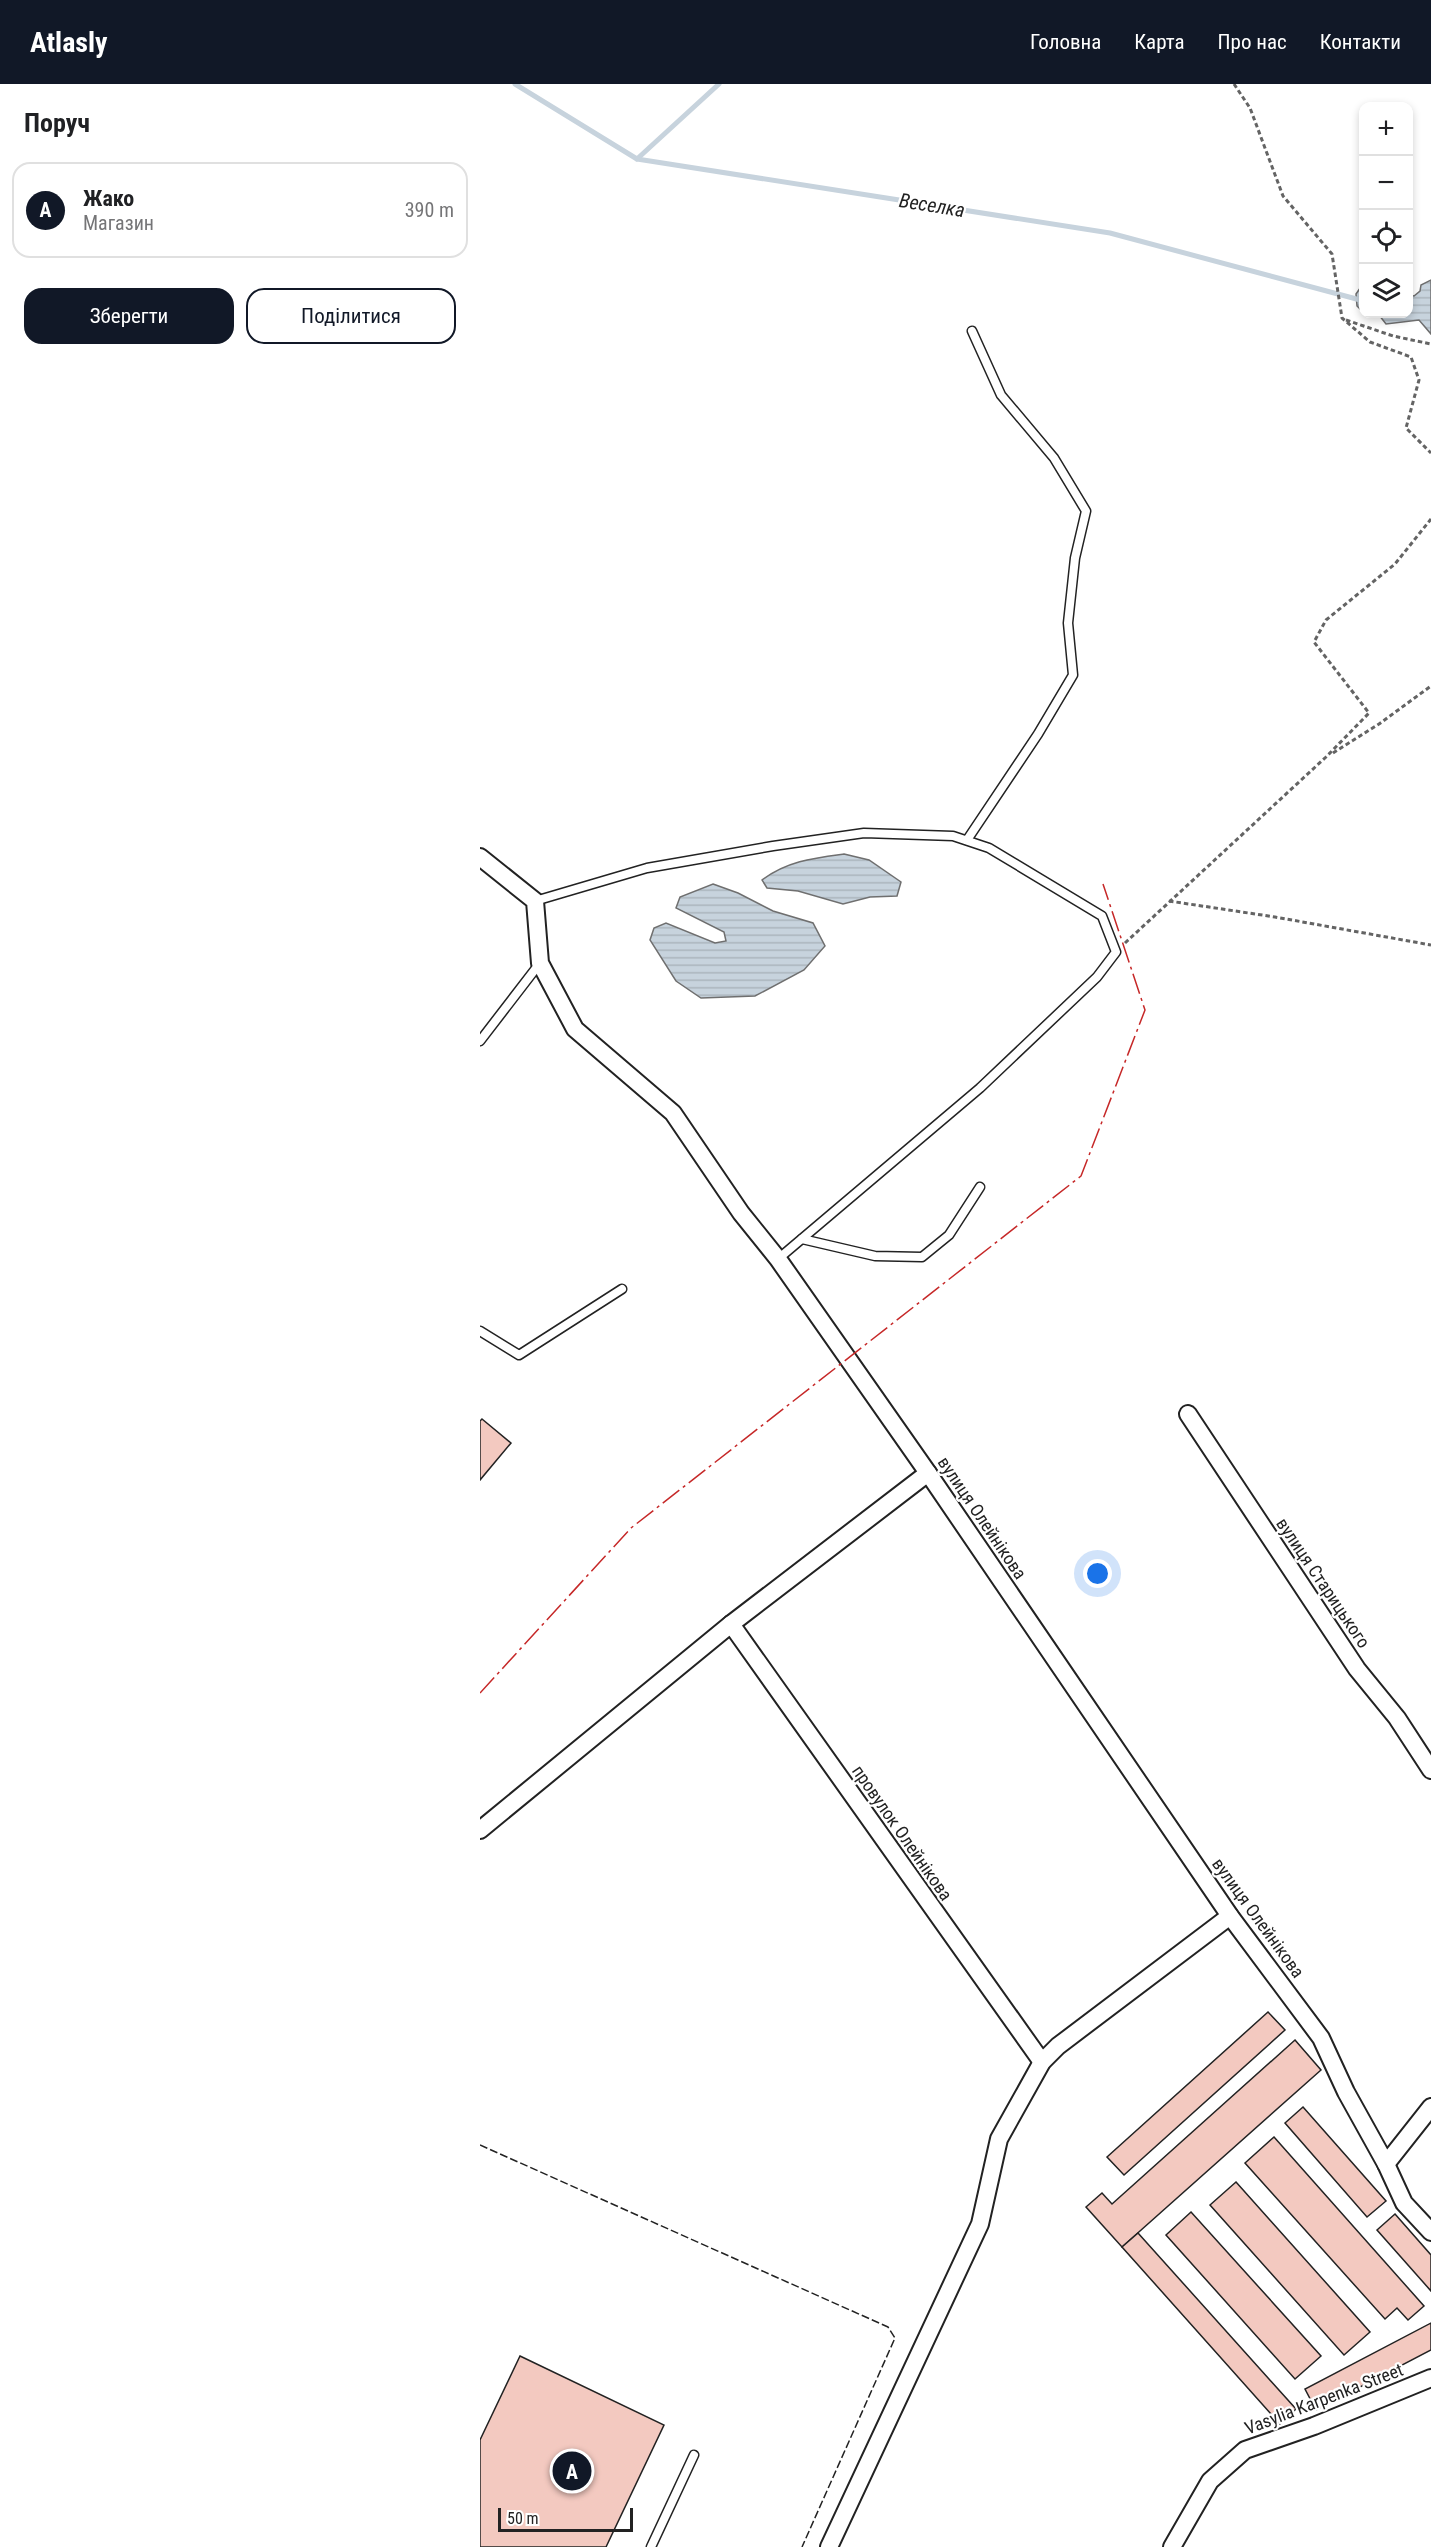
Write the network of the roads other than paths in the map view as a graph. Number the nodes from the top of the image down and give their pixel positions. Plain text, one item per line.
1 (972, 332) dead end
2 (967, 840) junction
3 (480, 857) edge
4 (535, 901) junction
5 (540, 963) junction
6 (480, 1041) edge
7 (980, 1187) dead end
8 (802, 1239) junction
9 (778, 1259) junction
10 (622, 1289) dead end
11 (480, 1331) edge
12 (1188, 1414) dead end
13 (928, 1473) junction
14 (731, 1624) junction
15 (1431, 1770) edge
16 (480, 1830) edge
17 (1230, 1916) junction
18 (1042, 2062) junction
19 (1431, 2107) edge
20 (1386, 2164) junction
21 (1431, 2232) edge
22 (1431, 2378) edge
23 (694, 2455) dead end
24 (651, 2547) edge
25 (829, 2547) edge
26 (1172, 2547) edge

1 - 2 lane
2 - 4 lane
2 - 8 lane
3 - 4 street
4 - 5 street, вулиця Олейнікова
5 - 6 lane
5 - 9 street, вулиця Олейнікова
7 - 8 lane
8 - 9 lane
9 - 13 street, вулиця Олейнікова
10 - 11 lane
12 - 15 street, вулиця Старицького
13 - 14 street
13 - 17 street, вулиця Олейнікова
14 - 16 street
14 - 18 street, провулок Олейнікова
17 - 18 street
17 - 20 street, вулиця Олейнікова
18 - 25 street
19 - 20 street
20 - 21 street, вулиця Олейнікова
22 - 26 street, Vasylia Karpenka Street
23 - 24 lane

